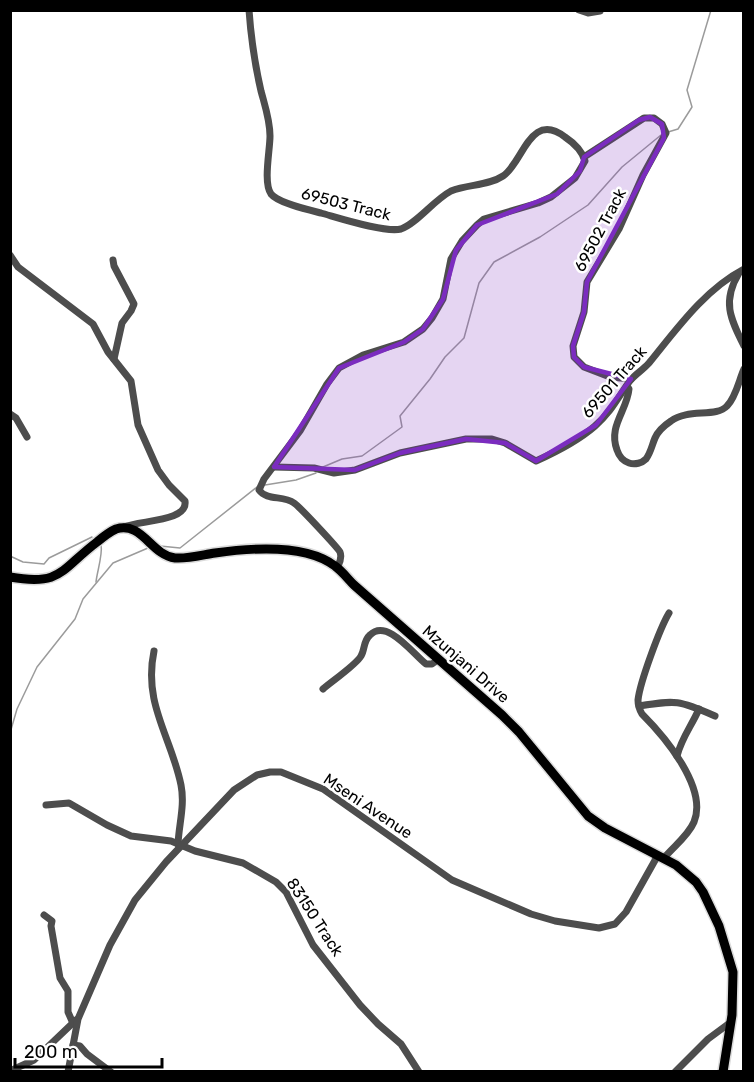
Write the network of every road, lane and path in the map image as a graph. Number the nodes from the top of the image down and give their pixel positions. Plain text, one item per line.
1 (249, 10) edge
2 (579, 10) edge
3 (600, 11) edge
4 (584, 157) junction
5 (10, 255) edge
6 (113, 260) dead end
7 (742, 270) edge
8 (744, 346) edge
9 (114, 359) junction
10 (744, 369) edge
11 (631, 379) junction
12 (627, 386) junction
13 (10, 414) edge
14 (27, 436) dead end
15 (274, 467) junction
16 (122, 528) junction
17 (336, 566) junction
18 (10, 577) edge
19 (669, 613) dead end
20 (154, 651) dead end
21 (439, 659) junction
22 (323, 689) dead end
23 (639, 706) junction
24 (699, 710) junction
25 (715, 716) dead end
26 (677, 756) junction
27 (46, 805) dead end
28 (181, 845) junction
29 (661, 856) junction
30 (44, 915) dead end
31 (75, 1020) junction
32 (731, 1022) junction
33 (73, 1045) junction
34 (10, 1071) edge
35 (68, 1071) edge
36 (111, 1071) edge
37 (419, 1071) edge
38 (675, 1071) edge
39 (723, 1071) edge

1 - 4 street, 69503 Track
2 - 3 street
4 - 11 street, 69502 Track
4 - 15 street
5 - 9 street
6 - 9 street
7 - 8 street
7 - 11 street, 69501 Track
9 - 16 street
10 - 12 street
11 - 12 street, 69501 Track
12 - 15 street, 69501 Track
13 - 14 street
15 - 17 street
16 - 17 main road, Mzunjani Drive
16 - 18 main road
17 - 21 main road, Mzunjani Drive
19 - 23 street
20 - 28 street
21 - 22 street
21 - 29 main road, Mzunjani Drive
23 - 24 street
23 - 26 street, Mseni Avenue
24 - 25 street
24 - 26 street
26 - 29 street, Mseni Avenue
27 - 28 street, 83150 Track
28 - 29 street, Mseni Avenue
28 - 31 street, Mseni Avenue
28 - 37 street, 83150 Track
29 - 32 main road, Mzunjani Drive
30 - 31 street
31 - 33 street
31 - 34 street, Mseni Avenue
32 - 38 street
32 - 39 main road, Mzunjani Drive
33 - 35 street
33 - 36 street

